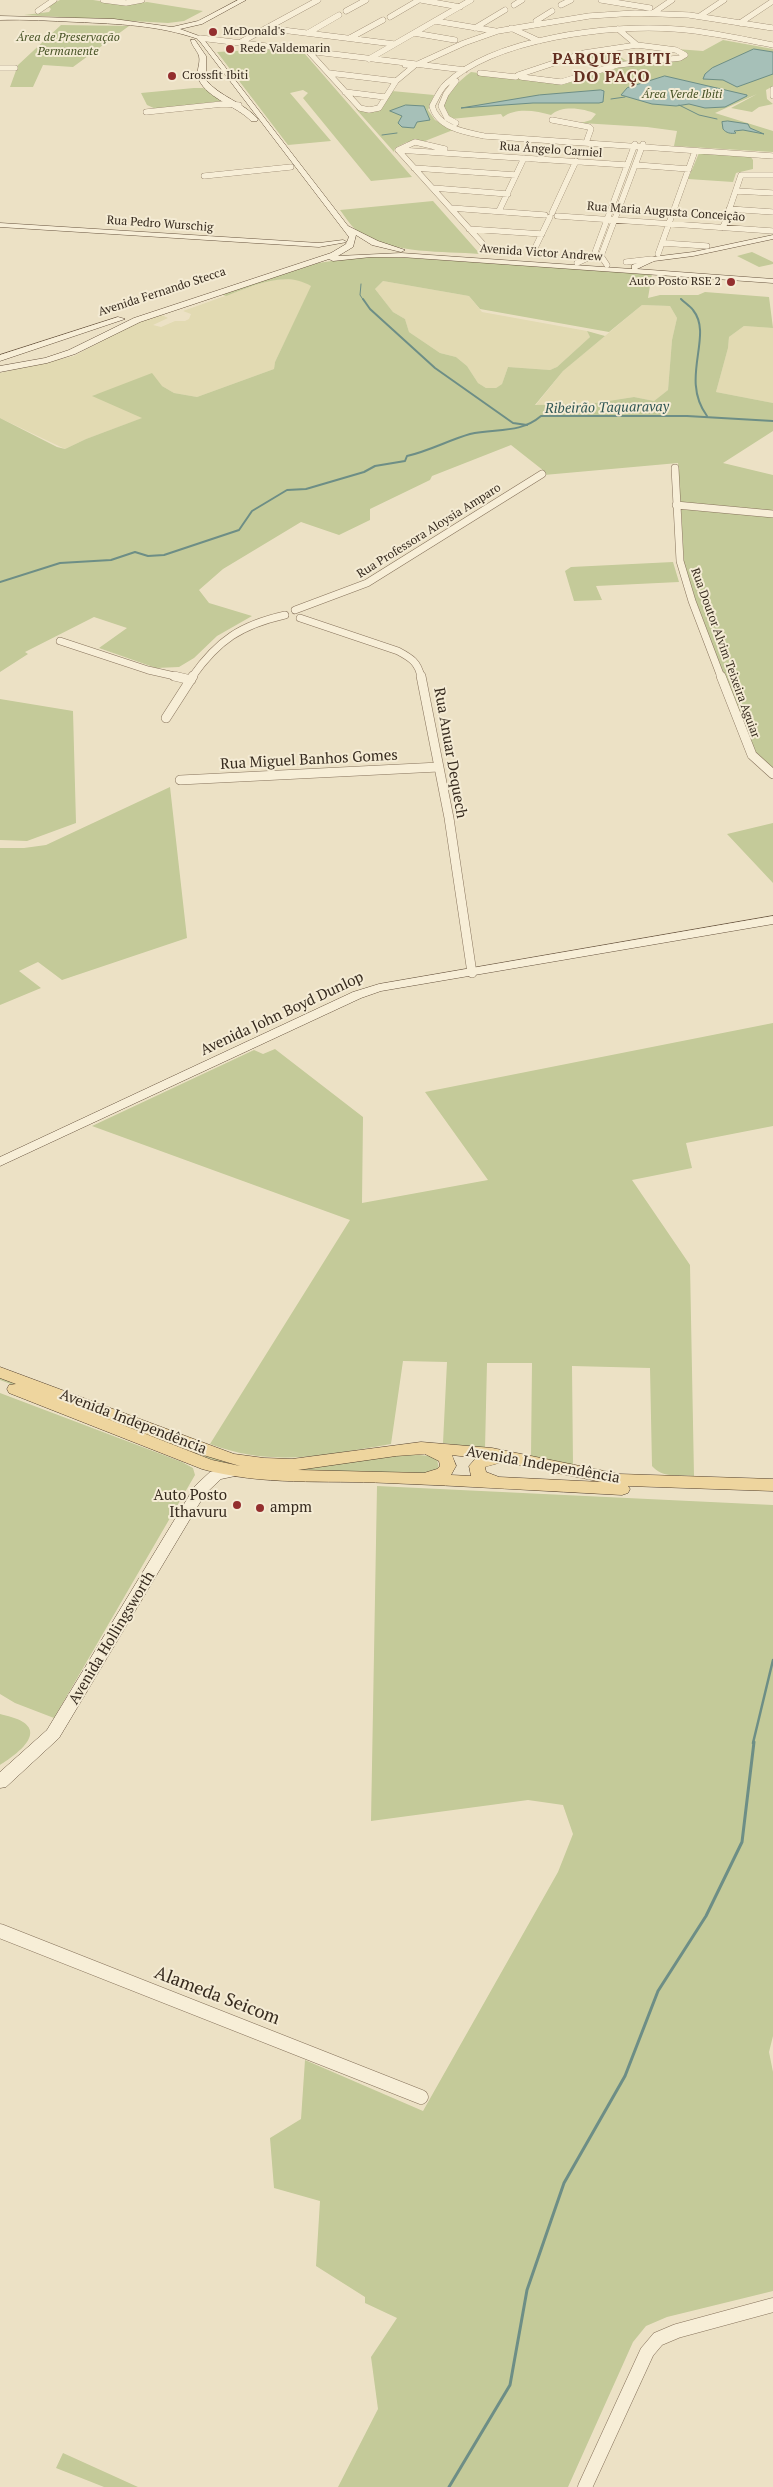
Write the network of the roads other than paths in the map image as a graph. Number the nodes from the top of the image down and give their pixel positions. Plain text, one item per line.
1 (54, 0) edge
2 (103, 0) edge
3 (142, 0) edge
4 (233, 0) edge
5 (243, 0) edge
6 (318, 0) edge
7 (366, 0) edge
8 (420, 0) edge
9 (471, 0) edge
10 (522, 0) edge
11 (570, 0) edge
12 (601, 0) edge
13 (672, 0) edge
14 (724, 0) edge
15 (621, 1) edge
16 (773, 1) edge
17 (514, 5) dead end
18 (562, 6) dead end
19 (460, 7) junction
20 (505, 10) dead end
21 (608, 10) junction
22 (38, 11) dead end
23 (346, 11) dead end
24 (552, 11) dead end
25 (655, 11) junction
26 (613, 14) junction
27 (339, 15) dead end
28 (598, 15) junction
29 (390, 16) dead end
30 (700, 16) junction
31 (542, 17) junction
32 (0, 18) edge
33 (67, 19) junction
34 (13, 20) junction
35 (384, 20) dead end
36 (721, 20) junction
37 (435, 21) junction
38 (550, 21) junction
39 (144, 23) junction
40 (200, 23) junction
41 (740, 23) junction
42 (0, 24) edge
43 (54, 24) junction
44 (124, 24) junction
45 (535, 24) junction
46 (714, 24) dead end
47 (175, 28) junction
48 (266, 28) junction
49 (475, 28) junction
50 (511, 28) junction
51 (708, 28) dead end
52 (773, 28) edge
53 (620, 30) junction
54 (498, 31) junction
55 (606, 31) junction
56 (702, 32) junction
57 (308, 33) junction
58 (414, 33) junction
59 (199, 38) junction
60 (350, 38) junction
61 (218, 40) junction
62 (455, 40) dead end
63 (539, 41) junction
64 (241, 42) junction
65 (394, 44) junction
66 (637, 45) junction
67 (773, 46) edge
68 (210, 47) junction
69 (292, 50) junction
70 (310, 54) junction
71 (325, 55) junction
72 (316, 59) junction
73 (368, 59) junction
74 (418, 66) junction
75 (0, 68) edge
76 (15, 68) dead end
77 (223, 68) junction
78 (464, 71) junction
79 (480, 73) dead end
80 (330, 74) junction
81 (201, 75) junction
82 (521, 76) junction
83 (396, 81) junction
84 (219, 82) junction
85 (239, 88) junction
86 (773, 89) edge
87 (215, 92) junction
88 (346, 93) junction
89 (773, 96) edge
90 (385, 97) junction
91 (226, 102) junction
92 (146, 112) dead end
93 (573, 116) dead end
94 (552, 120) dead end
95 (564, 121) junction
96 (587, 140) junction
97 (581, 143) junction
98 (624, 143) junction
99 (634, 147) junction
100 (656, 147) junction
101 (443, 148) junction
102 (643, 148) junction
103 (398, 150) junction
104 (695, 151) junction
105 (437, 152) junction
106 (773, 154) edge
107 (473, 155) junction
108 (524, 158) junction
109 (576, 161) junction
110 (627, 165) junction
111 (636, 165) junction
112 (291, 167) junction
113 (414, 168) junction
114 (689, 169) junction
115 (516, 175) junction
116 (772, 175) edge
117 (204, 176) dead end
118 (433, 188) junction
119 (736, 191) junction
120 (508, 194) junction
121 (773, 194) edge
122 (451, 208) junction
123 (729, 210) junction
124 (499, 212) junction
125 (773, 212) edge
126 (551, 215) junction
127 (606, 219) junction
128 (615, 220) junction
129 (669, 224) junction
130 (0, 225) edge
131 (349, 228) junction
132 (723, 228) junction
133 (469, 229) junction
134 (773, 231) edge
135 (542, 234) junction
136 (773, 237) edge
137 (599, 238) junction
138 (343, 242) junction
139 (606, 242) junction
140 (662, 243) junction
141 (483, 244) dead end
142 (319, 245) junction
143 (707, 246) dead end
144 (390, 248) junction
145 (331, 250) junction
146 (534, 250) dead end
147 (371, 255) junction
148 (655, 257) junction
149 (626, 262) dead end
150 (577, 263) junction
151 (307, 264) junction
152 (607, 265) junction
153 (635, 267) junction
154 (660, 269) junction
155 (773, 277) edge
156 (773, 281) edge
157 (63, 338) junction
158 (83, 348) junction
159 (21, 351) junction
160 (0, 358) edge
161 (39, 362) junction
162 (0, 369) edge
163 (675, 468) dead end
164 (542, 474) dead end
165 (676, 505) junction
166 (773, 514) edge
167 (298, 614) junction
168 (60, 641) dead end
169 (191, 680) junction
170 (166, 718) dead end
171 (439, 767) junction
172 (773, 774) edge
173 (180, 780) dead end
174 (773, 920) edge
175 (472, 973) junction
176 (0, 1162) edge
177 (0, 1372) edge
178 (0, 1383) edge
179 (426, 1449) junction
180 (190, 1458) junction
181 (516, 1459) junction
182 (235, 1471) junction
183 (421, 1479) junction
184 (207, 1481) junction
185 (508, 1483) junction
186 (773, 1484) edge
187 (773, 1494) edge
188 (0, 1782) edge
189 (0, 1931) edge
190 (421, 2097) dead end
191 (773, 2305) edge
192 (585, 2487) edge

1 - 22 street
2 - 3 street
4 - 39 main road
5 - 40 main road
6 - 48 street
7 - 23 street
8 - 19 street
8 - 29 street
9 - 19 street
10 - 17 street
11 - 18 street
12 - 15 street
13 - 25 street
14 - 30 street
15 - 21 street
15 - 25 street
16 - 41 street
19 - 37 street
20 - 49 street
21 - 26 street
21 - 28 street
24 - 31 street
25 - 26 street
25 - 30 street
26 - 28 street
27 - 57 street
28 - 38 street
30 - 36 street
31 - 38 street
31 - 45 street
32 - 34 main road
33 - 34 main road
33 - 39 main road
33 - 43 main road
34 - 42 main road
34 - 43 main road
35 - 60 street
36 - 41 street
36 - 46 street
37 - 49 street
37 - 58 street
38 - 45 street
39 - 47 main road
40 - 47 main road
40 - 59 main road
41 - 52 street
43 - 44 main road
44 - 47 main road
44 - 81 main road
45 - 50 street
47 - 59 main road
48 - 57 street
48 - 64 street
49 - 54 street
50 - 54 street
50 - 63 street
51 - 56 street
53 - 55 street
53 - 56 street
53 - 66 street
53 - 67 street
54 - 74 street
55 - 63 street
55 - 78 street
56 - 67 street
57 - 60 street
58 - 62 street
58 - 65 street
59 - 61 street
59 - 68 main road
60 - 65 street
61 - 64 street
61 - 68 street
61 - 69 street
63 - 78 street
64 - 69 street
65 - 73 street
66 - 82 street
66 - 82 street
68 - 77 main road
69 - 70 street
69 - 73 street
70 - 71 street
70 - 72 street
71 - 72 street
71 - 73 street
72 - 80 street
73 - 74 street
73 - 74 street
74 - 78 street
74 - 83 street
75 - 76 street
77 - 84 main road
77 - 85 main road
78 - 96 street
78 - 97 street
79 - 82 street
80 - 83 street
80 - 88 street
81 - 84 main road
81 - 87 main road
83 - 90 street
84 - 85 main road
84 - 87 main road
85 - 131 main road
86 - 89 street
87 - 91 main road
88 - 90 street
88 - 90 street
91 - 92 street
91 - 112 main road
93 - 95 street
94 - 95 street
95 - 96 street
96 - 98 street
97 - 98 street
97 - 99 street
98 - 99 street
99 - 102 street
99 - 110 street
100 - 102 street
100 - 104 street
100 - 106 street
101 - 103 street, Rua Ângelo Carniel
101 - 105 street
101 - 107 street, Rua Ângelo Carniel
102 - 111 street
103 - 105 street, Rua Ângelo Carniel
103 - 113 street
104 - 106 street
104 - 114 street
105 - 107 street, Rua Ângelo Carniel
107 - 108 street, Rua Ângelo Carniel
108 - 109 street, Rua Ângelo Carniel
108 - 115 street
109 - 110 street, Rua Ângelo Carniel
109 - 126 street
110 - 127 street
111 - 114 street
111 - 128 street
112 - 117 street
112 - 138 main road
113 - 115 street
113 - 118 street
114 - 129 street
115 - 120 street
116 - 119 street
118 - 120 street
118 - 122 street
119 - 121 street
119 - 123 street
120 - 124 street
122 - 124 street, Rua Maria Augusta Conceição
122 - 133 street
123 - 125 street
123 - 132 street
124 - 126 street, Rua Maria Augusta Conceição
126 - 127 street, Rua Maria Augusta Conceição
126 - 135 street
127 - 128 street, Rua Maria Augusta Conceição
127 - 137 street
128 - 129 street, Rua Maria Augusta Conceição
128 - 139 street
129 - 132 street, Rua Maria Augusta Conceição
129 - 140 street
130 - 142 main road, Rua Pedro Wurschig
131 - 144 main road, Avenida Victor Andrew
131 - 151 main road
132 - 134 street, Rua Maria Augusta Conceição
133 - 135 street
133 - 141 street
135 - 146 street
136 - 148 main road
137 - 139 street
137 - 150 street
138 - 142 main road, Rua Pedro Wurschig
138 - 145 main road, Avenida Fernando Stecca
139 - 152 street
140 - 143 street
140 - 148 street
142 - 145 main road, Rua Pedro Wurschig
144 - 147 main road
144 - 150 main road, Avenida Victor Andrew
145 - 157 main road, Avenida Fernando Stecca
147 - 151 main road, Avenida Victor Andrew
147 - 156 main road, Avenida Victor Andrew
148 - 149 street
148 - 153 main road
148 - 154 main road
150 - 152 main road, Avenida Victor Andrew
151 - 158 main road, Avenida Fernando Stecca
152 - 153 main road, Avenida Victor Andrew
153 - 154 main road, Avenida Victor Andrew
154 - 155 main road, Avenida Victor Andrew
157 - 158 main road
157 - 159 main road, Avenida Fernando Stecca
158 - 161 main road, Avenida Fernando Stecca
159 - 160 main road, Avenida Fernando Stecca
159 - 161 main road
161 - 162 main road, Avenida Fernando Stecca
163 - 165 street, Rua Doutor Alvim Teixeira Aguiar
164 - 167 street, Rua Professora Aloysia Amparo
165 - 166 street
165 - 172 street, Rua Doutor Alvim Teixeira Aguiar
167 - 169 street, Rua Anuar Dequech
167 - 171 street, Rua Anuar Dequech
168 - 169 street
169 - 170 street
171 - 173 street, Rua Miguel Banhos Gomes
171 - 175 street, Rua Anuar Dequech
174 - 175 main road, Avenida John Boyd Dunlop
175 - 176 main road, Avenida John Boyd Dunlop
177 - 179 main road, Avenida Independência
178 - 180 main road, Avenida Independência
179 - 181 main road, Avenida Independência
179 - 183 main road
180 - 182 main road, Avenida Independência
180 - 184 main road
181 - 185 main road
181 - 186 main road, Avenida Independência
182 - 183 main road, Avenida Independência
182 - 184 main road
183 - 185 main road, Avenida Independência
184 - 188 main road, Avenida Hollingsworth
185 - 187 main road, Avenida Independência
189 - 190 street, Alameda Seicom
191 - 192 street

